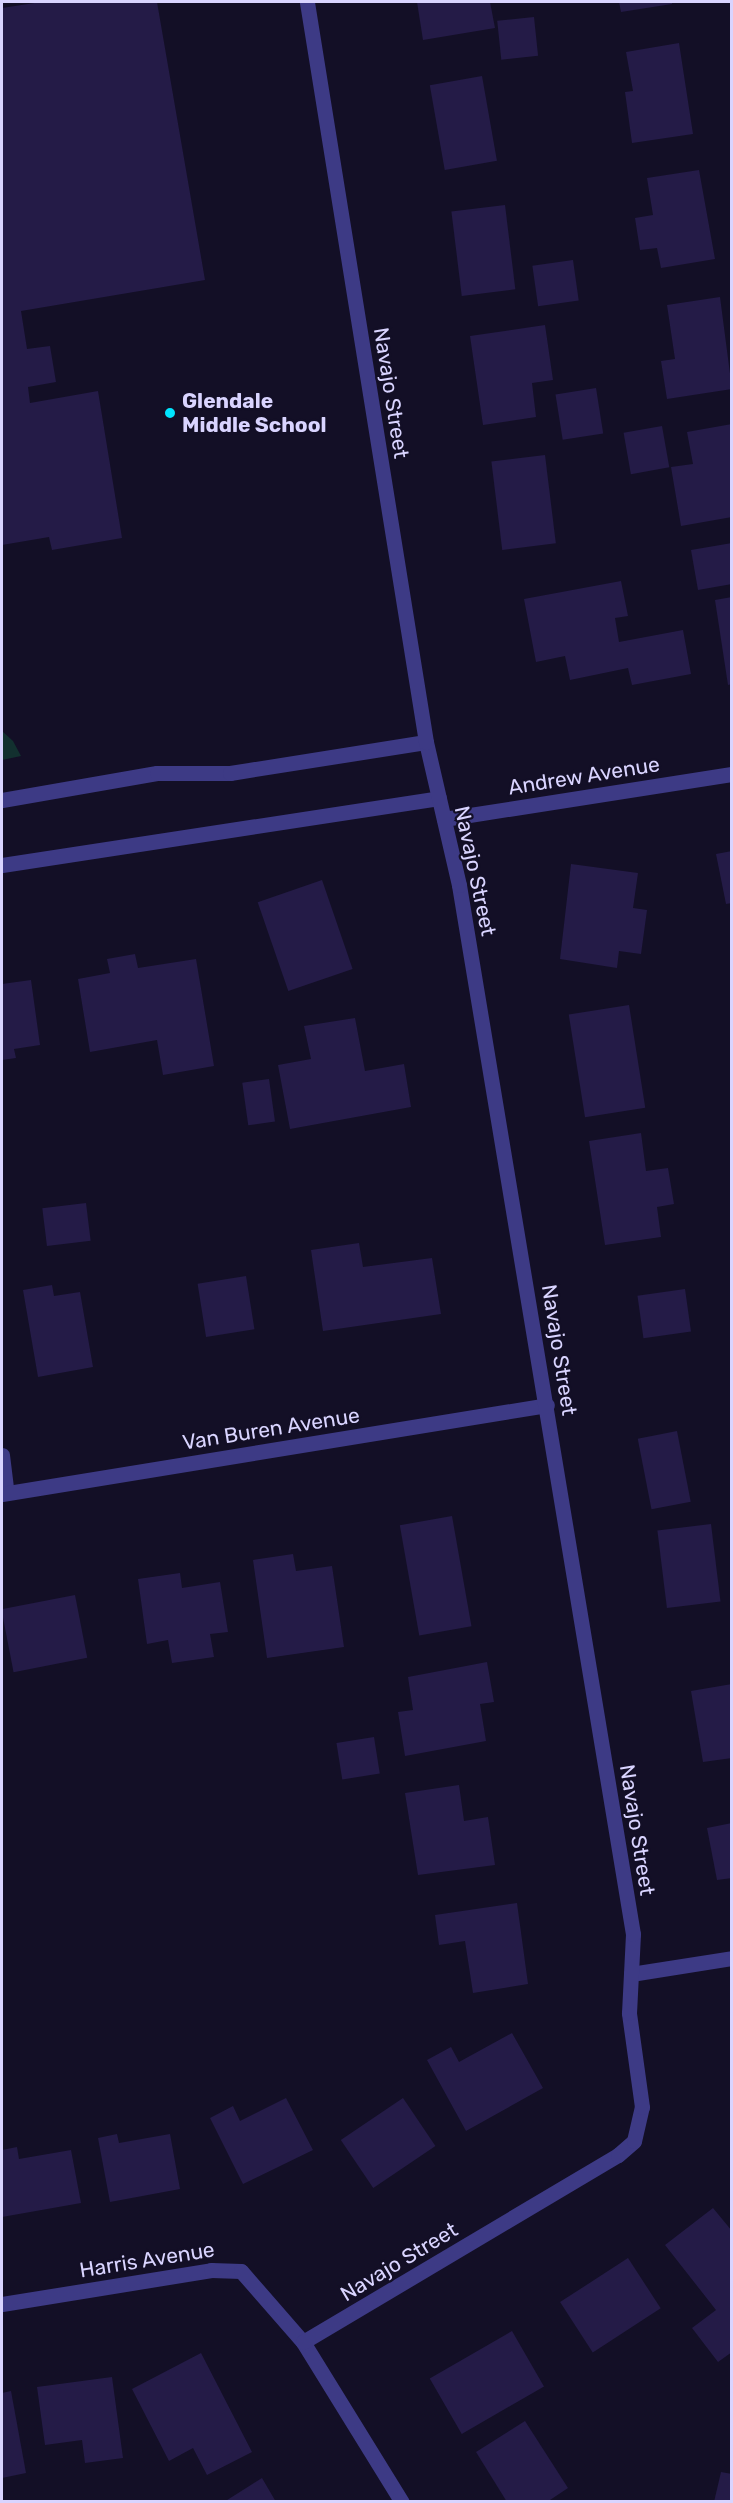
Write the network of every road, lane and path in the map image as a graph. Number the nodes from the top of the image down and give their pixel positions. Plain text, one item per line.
1 (307, 2) edge
2 (426, 742) junction
3 (732, 774) edge
4 (439, 798) junction
5 (2, 800) edge
6 (444, 819) junction
7 (2, 865) edge
8 (547, 1405) junction
9 (2, 1455) edge
10 (4, 1493) edge
11 (732, 1958) edge
12 (631, 1974) junction
13 (2, 2304) edge
14 (303, 2342) junction
15 (402, 2502) edge

1 - 2 street, Navajo Street
2 - 4 street, Navajo Street
2 - 5 street
3 - 6 street, Andrew Avenue
4 - 6 street, Navajo Street
4 - 7 street
6 - 8 street, Navajo Street
8 - 10 street, Van Buren Avenue
8 - 12 street, Navajo Street
9 - 10 street
11 - 12 street
12 - 14 street, Navajo Street
13 - 14 street, Harris Avenue
14 - 15 street

